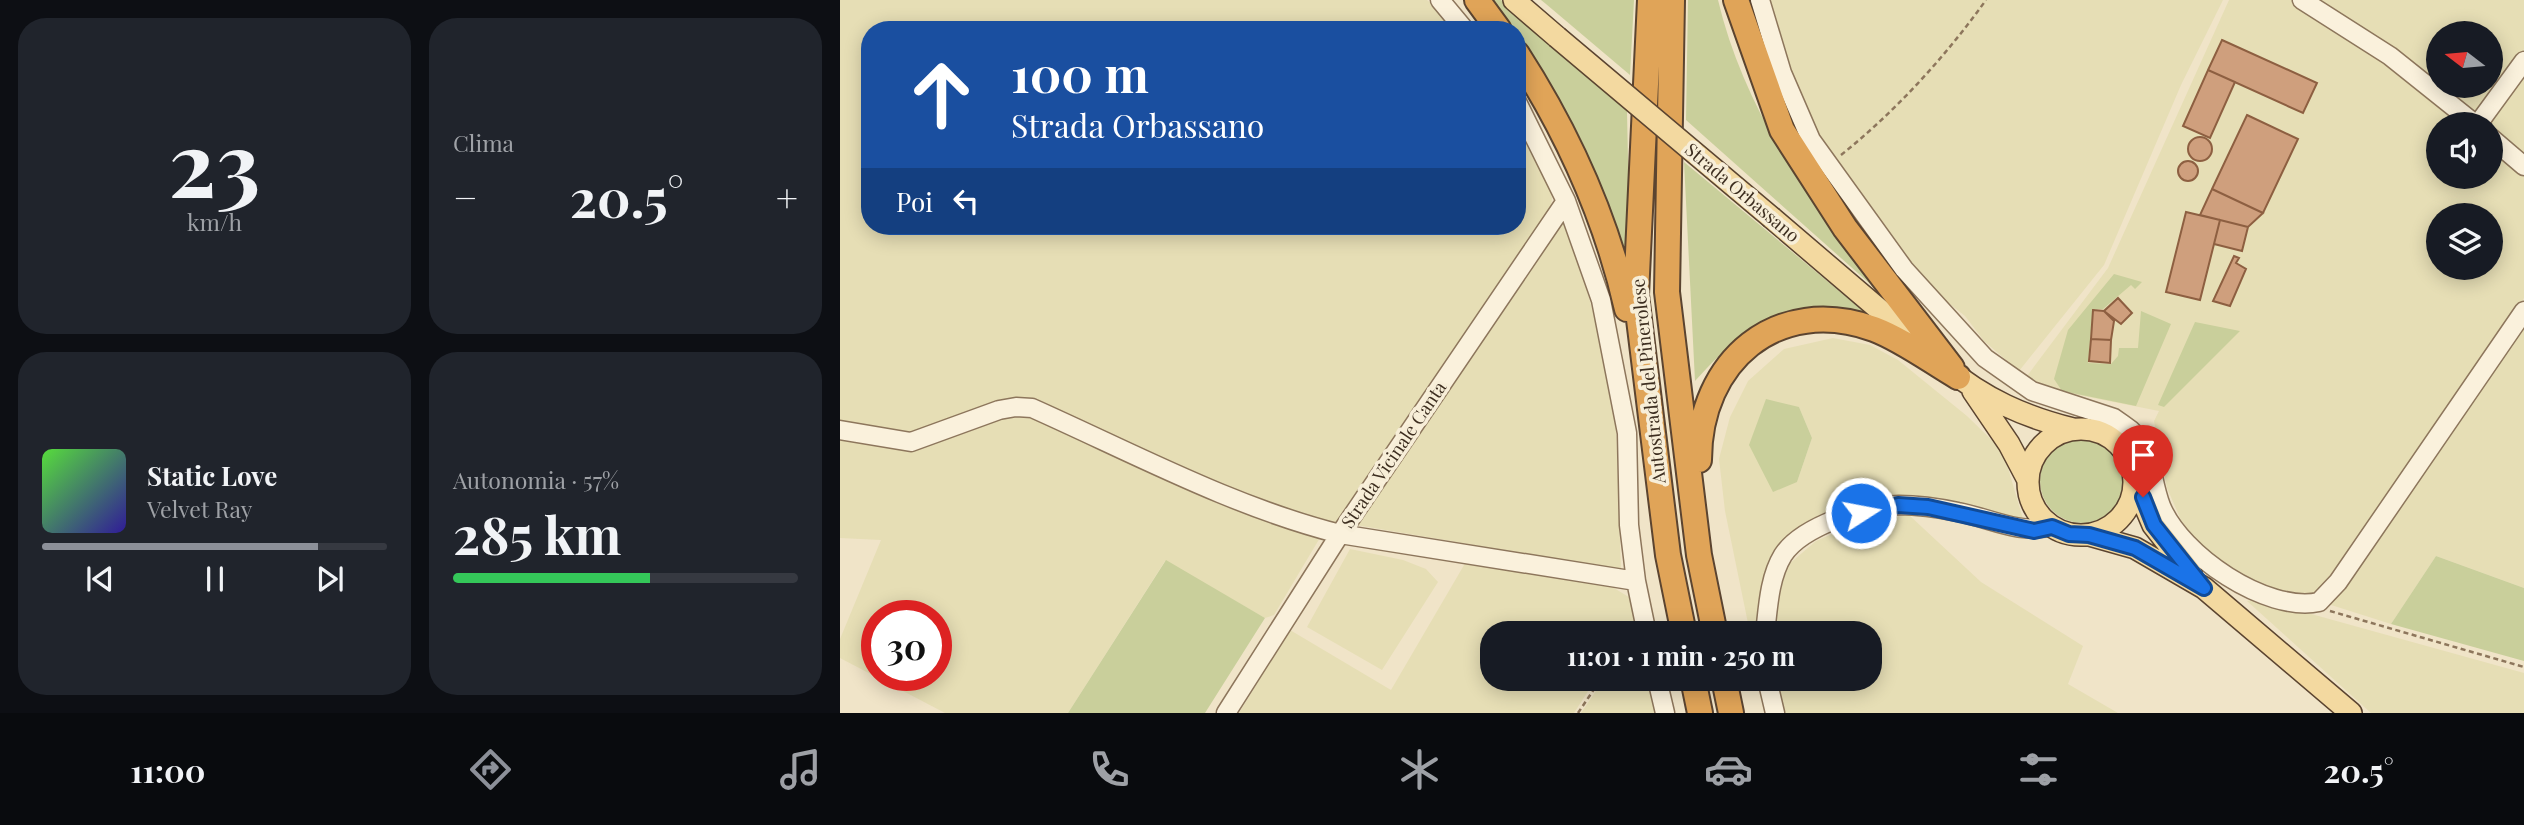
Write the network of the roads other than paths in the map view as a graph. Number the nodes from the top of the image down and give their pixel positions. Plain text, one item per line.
1 (1440, 0) edge
2 (1477, 0) edge
3 (1514, 0) edge
4 (1650, 0) edge
5 (1672, 0) edge
6 (1735, 0) edge
7 (1760, 0) edge
8 (2302, 0) edge
9 (1458, 21) edge
10 (1492, 21) edge
11 (2524, 61) edge
12 (1526, 70) edge
13 (2462, 112) edge
14 (2486, 112) edge
15 (1526, 120) edge
16 (2503, 148) edge
17 (2524, 166) edge
18 (1566, 201) junction
19 (2524, 311) edge
20 (1964, 382) junction
21 (2073, 429) junction
22 (840, 430) edge
23 (2120, 433) junction
24 (2028, 480) junction
25 (2134, 480) junction
26 (2043, 529) junction
27 (1340, 534) junction
28 (2086, 541) junction
29 (1668, 555) junction
30 (1699, 555) junction
31 (1636, 582) junction
32 (2204, 588) junction
33 (2248, 588) junction
34 (2230, 610) junction
35 (1644, 621) edge
36 (1681, 621) edge
37 (1712, 621) edge
38 (1767, 621) edge
39 (1660, 691) edge
40 (1695, 691) edge
41 (1726, 691) edge
42 (1770, 691) edge
43 (1226, 713) edge
44 (1665, 713) edge
45 (1700, 713) edge
46 (1731, 713) edge
47 (1775, 713) edge
48 (2351, 713) edge

1 - 9 street
2 - 10 highway
3 - 20 main road, Strada Orbassano, bridge
4 - 29 highway, Autostrada del Pinerolese
5 - 30 highway, Autostrada del Pinerolese
6 - 20 highway
7 - 23 street
8 - 13 street
11 - 14 street
12 - 29 highway
15 - 18 street
16 - 17 street
18 - 27 street, Strada Vicinale Canta
18 - 31 street
19 - 33 street
20 - 21 main road, Strada Orbassano
20 - 24 main road, Strada Orbassano
20 - 30 highway
21 - 23 main road, Strada Orbassano
21 - 24 main road
22 - 27 street
23 - 25 main road
23 - 33 street
24 - 26 main road, Strada Orbassano
25 - 28 main road
25 - 32 main road
26 - 28 main road
26 - 38 street
27 - 31 street
27 - 43 street, Strada Vicinale Canta
28 - 32 main road
29 - 36 highway, Autostrada del Pinerolese
30 - 37 highway, Autostrada del Pinerolese
31 - 35 street
32 - 34 main road
33 - 34 street
34 - 48 main road
39 - 44 street
40 - 45 highway
41 - 46 highway
42 - 47 street

